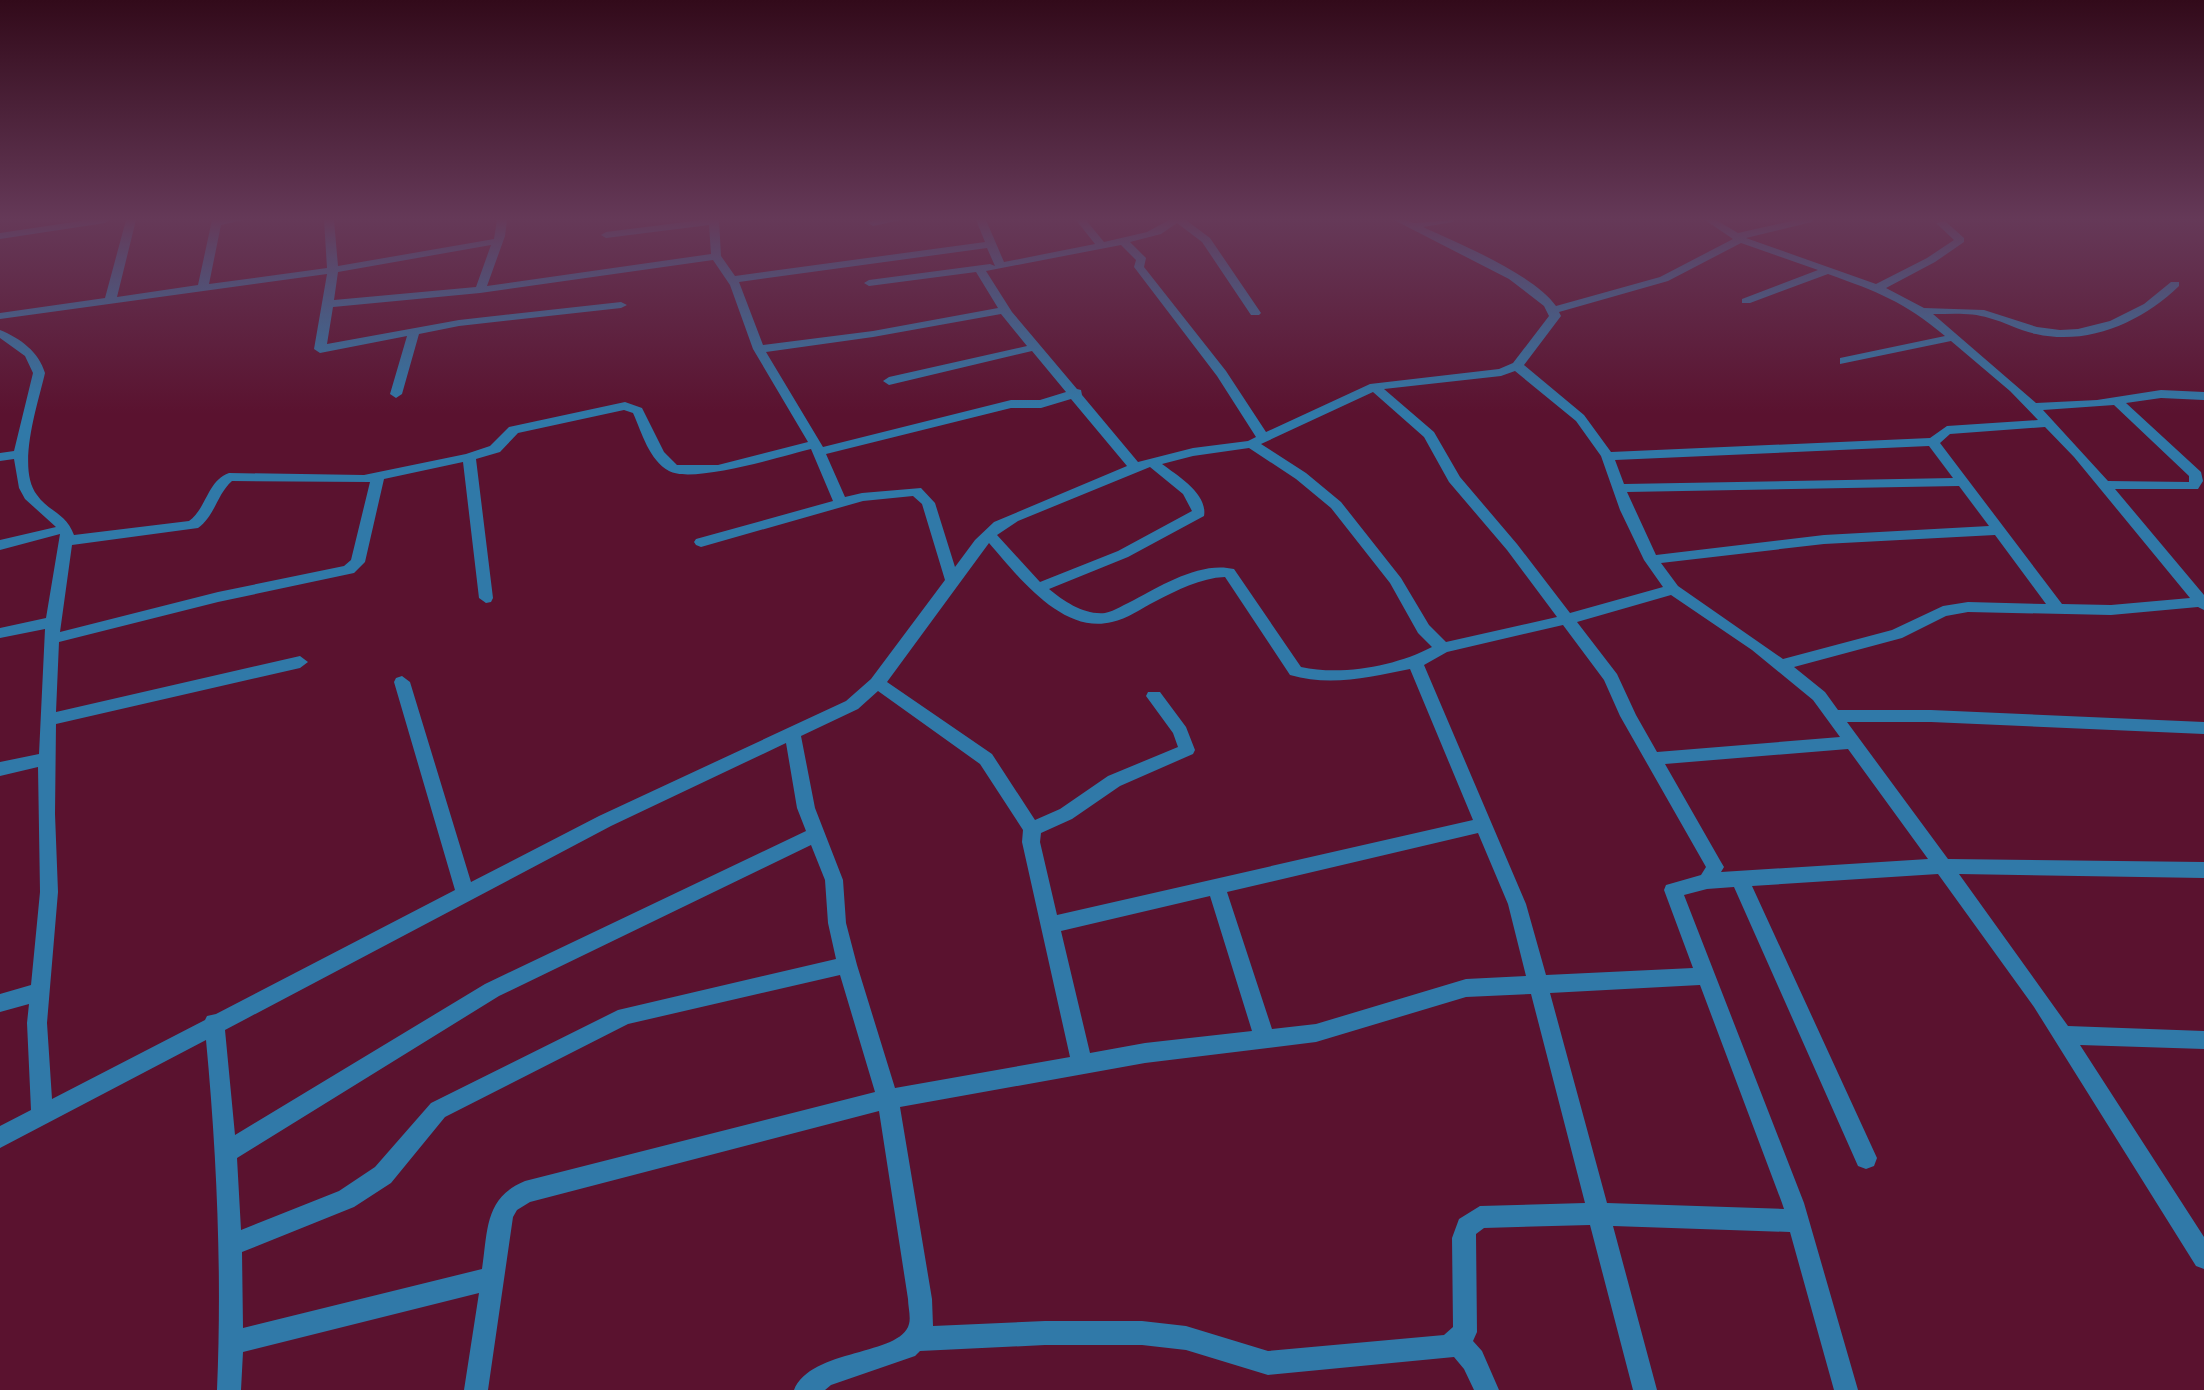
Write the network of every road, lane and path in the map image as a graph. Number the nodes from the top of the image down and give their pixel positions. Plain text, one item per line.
1 (114, 285) edge
2 (204, 285) edge
3 (226, 285) edge
4 (331, 285) edge
5 (482, 285) edge
6 (516, 285) edge
7 (734, 285) edge
8 (989, 285) edge
9 (1150, 285) edge
10 (1236, 285) edge
11 (1524, 285) edge
12 (1643, 285) edge
13 (1789, 285) edge
14 (1869, 285) edge
15 (1883, 285) edge
16 (2174, 285) edge
17 (203, 288) junction
18 (1877, 288) junction
19 (480, 290) junction
20 (110, 301) junction
21 (1746, 301) dead end
22 (329, 304) junction
23 (621, 305) dead end
24 (1005, 310) junction
25 (1555, 310) junction
26 (1922, 311) junction
27 (1255, 313) dead end
28 (0, 316) edge
29 (414, 331) junction
30 (0, 333) edge
31 (1955, 337) junction
32 (1036, 347) junction
33 (759, 349) junction
34 (1844, 361) dead end
35 (1517, 366) junction
36 (889, 381) dead end
37 (1374, 387) junction
38 (1077, 393) junction
39 (396, 394) dead end
40 (2204, 396) edge
41 (2117, 401) junction
42 (2033, 407) junction
43 (2048, 423) junction
44 (1258, 442) junction
45 (1933, 442) junction
46 (817, 448) junction
47 (20, 454) junction
48 (1607, 456) junction
49 (0, 457) edge
50 (469, 457) junction
51 (1152, 462) junction
52 (1135, 467) junction
53 (378, 477) junction
54 (1963, 482) junction
55 (2106, 485) junction
56 (1619, 488) junction
57 (841, 503) junction
58 (1999, 530) junction
59 (989, 534) junction
60 (65, 535) junction
61 (701, 542) dead end
62 (0, 545) edge
63 (1651, 560) junction
64 (953, 583) junction
65 (1038, 588) junction
66 (1673, 589) junction
67 (486, 598) dead end
68 (2203, 604) edge
69 (2058, 609) junction
70 (1567, 619) junction
71 (53, 622) junction
72 (0, 633) edge
73 (52, 639) junction
74 (1443, 648) junction
75 (300, 662) dead end
76 (1415, 663) junction
77 (1780, 665) junction
78 (402, 682) dead end
79 (877, 683) junction
80 (1154, 696) dead end
81 (1834, 716) junction
82 (47, 720) junction
83 (2204, 728) edge
84 (792, 733) junction
85 (1853, 742) junction
86 (47, 759) junction
87 (1652, 759) junction
88 (0, 769) edge
89 (1483, 825) junction
90 (1032, 829) junction
91 (815, 835) junction
92 (1943, 866) junction
93 (2204, 870) edge
94 (1739, 877) junction
95 (1707, 881) junction
96 (1217, 888) junction
97 (465, 893) junction
98 (1050, 925) junction
99 (847, 965) junction
100 (1707, 976) junction
101 (1538, 985) junction
102 (39, 992) junction
103 (0, 1003) edge
104 (214, 1022) junction
105 (2063, 1035) junction
106 (1265, 1039) junction
107 (2204, 1040) edge
108 (1082, 1065) junction
109 (888, 1099) junction
110 (42, 1116) junction
111 (0, 1137) edge
112 (228, 1151) junction
113 (1866, 1158) dead end
114 (1598, 1214) junction
115 (1799, 1221) junction
116 (232, 1245) junction
117 (2204, 1256) edge
118 (492, 1278) junction
119 (916, 1339) junction
120 (231, 1343) junction
121 (1458, 1343) junction
122 (229, 1390) edge
123 (476, 1390) edge
124 (806, 1390) edge
125 (1487, 1390) edge
126 (1645, 1390) edge
127 (1846, 1390) edge

1 - 20 street
2 - 17 street
3 - 17 street
4 - 22 street
5 - 19 street
6 - 19 street
7 - 33 street
8 - 24 street
9 - 44 street
10 - 27 street
11 - 25 street
12 - 25 street
13 - 21 street
14 - 18 street
15 - 18 street
16 - 26 street
17 - 20 street
18 - 26 street
19 - 22 street
20 - 28 street
22 - 29 street
23 - 29 street
24 - 32 street
24 - 33 street
25 - 35 street
26 - 31 street
29 - 39 street
30 - 47 street
31 - 34 street
31 - 42 street
32 - 36 street
32 - 38 street
33 - 46 street
35 - 37 street
35 - 48 street
37 - 44 street
37 - 70 street
38 - 46 street
38 - 52 street
40 - 41 street
41 - 42 street
41 - 55 street
42 - 43 street
43 - 45 street
43 - 55 street
44 - 51 street
44 - 74 street
45 - 48 street
45 - 54 street
46 - 50 street
46 - 57 street
47 - 49 street
47 - 60 street
48 - 56 street
50 - 53 street
50 - 67 street
51 - 52 street
51 - 65 street
52 - 59 street
53 - 60 street
53 - 73 street
54 - 56 street
54 - 58 street
55 - 68 street
56 - 63 street
57 - 61 street
57 - 64 street
58 - 63 street
58 - 69 street
59 - 64 street
59 - 65 street
60 - 62 street
60 - 71 street
63 - 66 street
64 - 79 street
65 - 76 street
66 - 70 street
66 - 77 street
68 - 69 street
69 - 77 street
70 - 74 street
70 - 87 street
71 - 72 street
71 - 73 street
73 - 82 street
74 - 76 street
75 - 82 street
76 - 89 street
77 - 81 street
78 - 97 street
79 - 84 street
79 - 90 street
80 - 90 street
81 - 83 street
81 - 85 street
82 - 86 street
84 - 91 street
84 - 97 street
85 - 87 street
85 - 92 street
86 - 88 street
86 - 102 street
87 - 95 street
89 - 96 street
89 - 101 street
90 - 98 street
91 - 99 street
91 - 112 street
92 - 93 street
92 - 94 street
92 - 105 street
94 - 95 street
94 - 113 street
95 - 100 street
96 - 98 street
96 - 106 street
97 - 104 street
98 - 108 street
99 - 109 street
99 - 116 street
100 - 101 street
100 - 115 street
101 - 106 street
101 - 114 street
102 - 103 street
102 - 110 street
104 - 110 street
104 - 112 street
105 - 107 street
105 - 117 street
106 - 108 street
108 - 109 street
109 - 118 street
109 - 119 street
110 - 111 street
112 - 116 street
114 - 115 street
114 - 121 street
114 - 126 street
115 - 127 street
116 - 120 street
118 - 120 street
118 - 123 street
119 - 121 street
119 - 124 street
120 - 122 street
121 - 125 street

